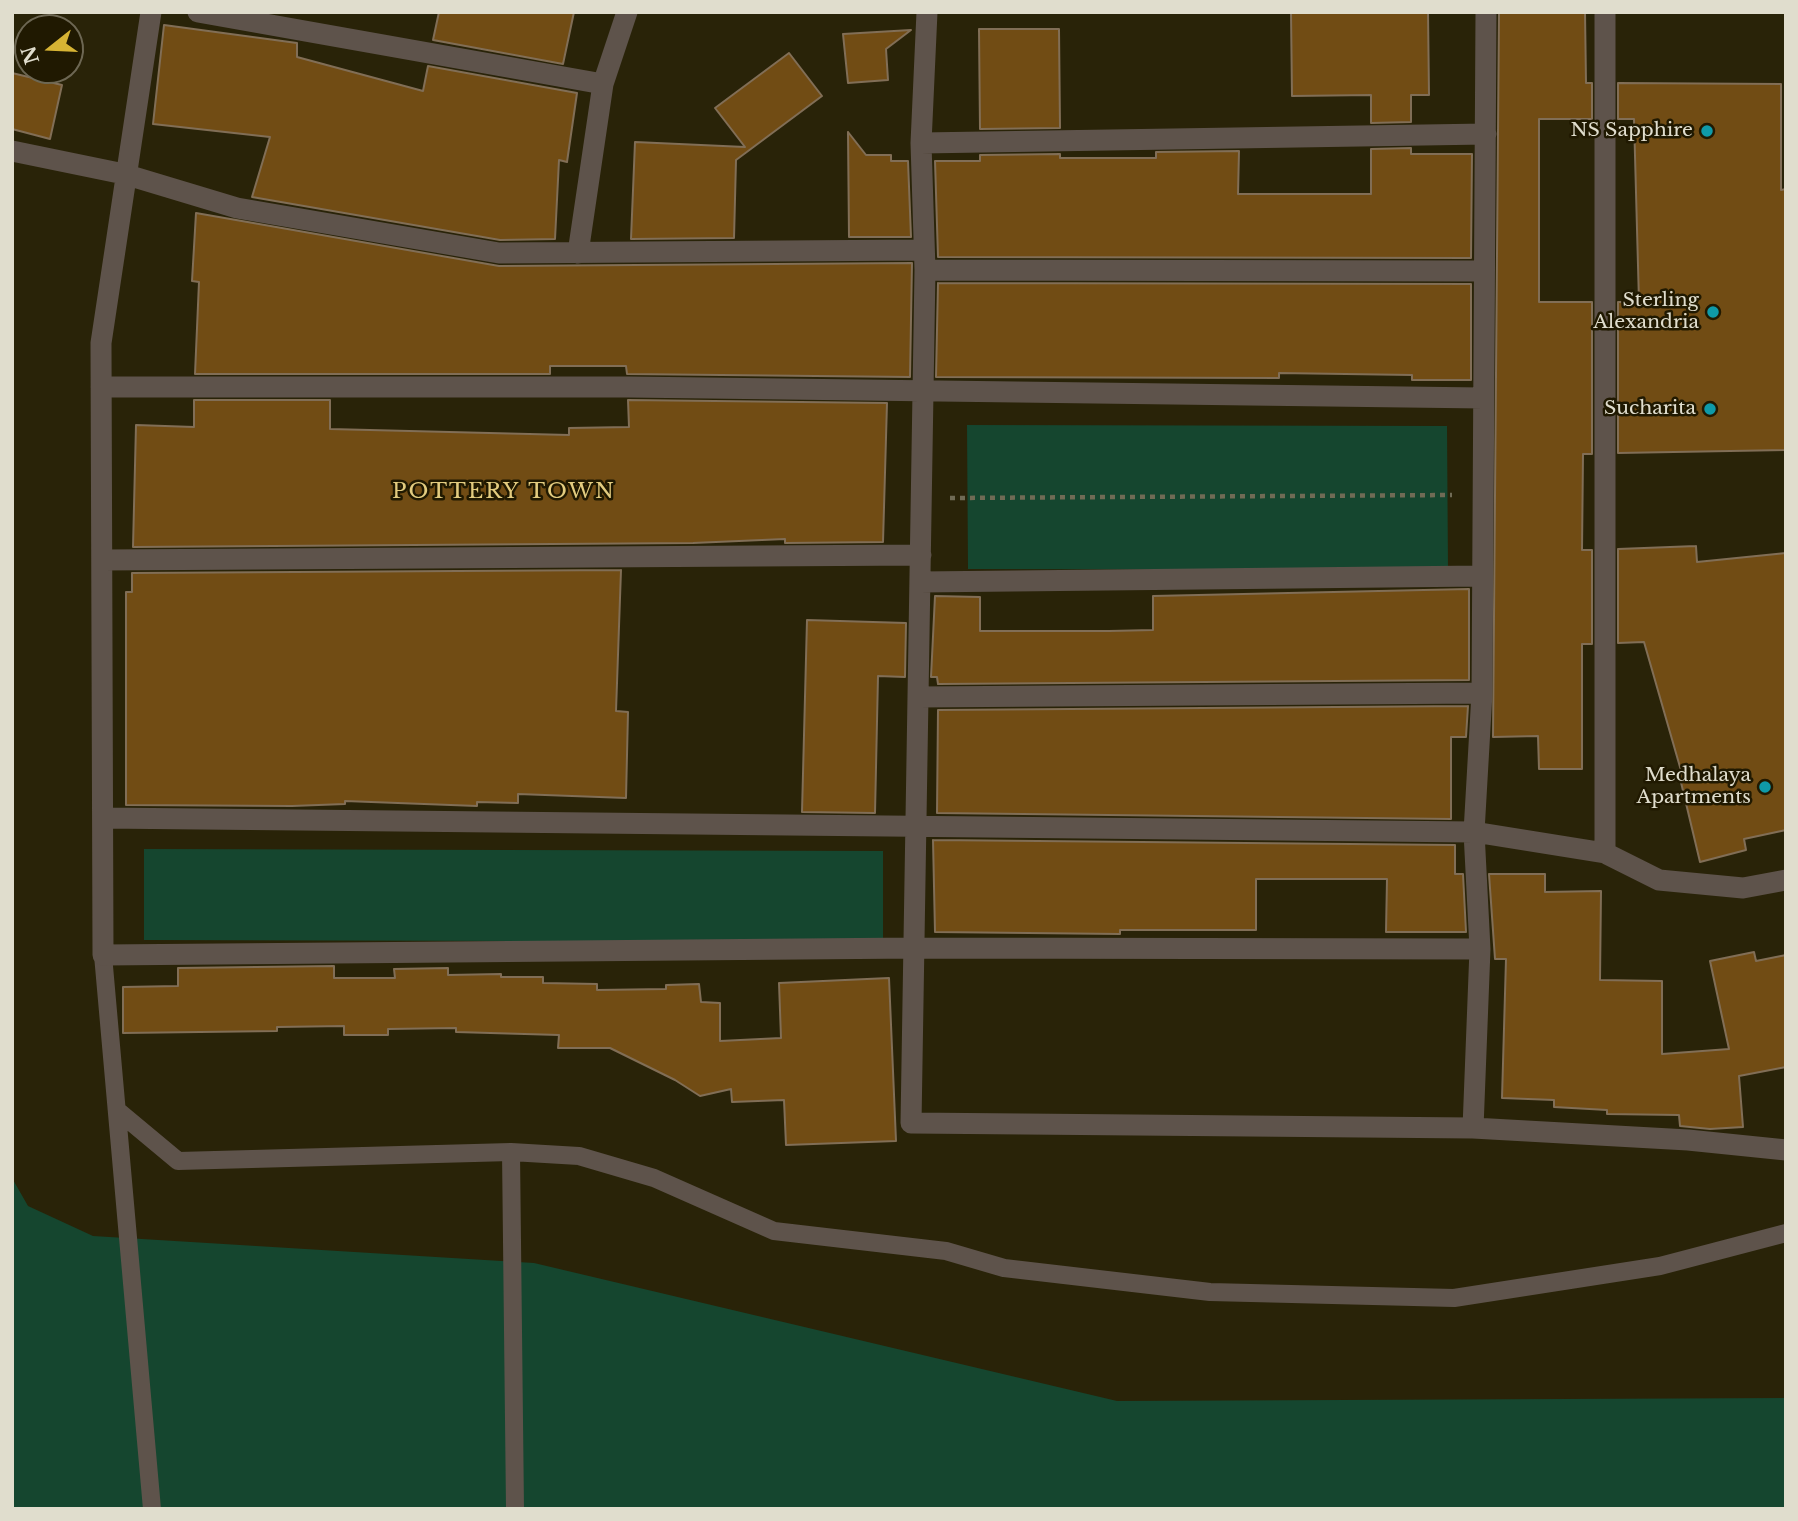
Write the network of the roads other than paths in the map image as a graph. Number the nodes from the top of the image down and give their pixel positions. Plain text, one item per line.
1 (151, 12) edge
2 (198, 12) edge
3 (627, 12) edge
4 (927, 12) edge
5 (1486, 12) edge
6 (1605, 12) edge
7 (603, 84) junction
8 (1486, 134) junction
9 (921, 143) junction
10 (12, 151) edge
11 (124, 174) junction
12 (578, 253) junction
13 (924, 260) junction
14 (1483, 271) junction
15 (101, 387) junction
16 (923, 390) junction
17 (1483, 398) junction
18 (920, 555) junction
19 (102, 560) junction
20 (1481, 576) junction
21 (920, 582) junction
22 (1482, 693) junction
23 (918, 697) junction
24 (103, 818) junction
25 (916, 827) junction
26 (1474, 832) junction
27 (1605, 853) junction
28 (1786, 880) edge
29 (916, 948) junction
30 (1480, 949) junction
31 (103, 955) junction
32 (118, 1111) junction
33 (1473, 1128) junction
34 (1786, 1150) edge
35 (510, 1152) junction
36 (1786, 1233) edge
37 (152, 1509) edge
38 (515, 1509) edge

1 - 11 street
2 - 7 street
3 - 7 street
4 - 9 street
5 - 8 street
6 - 27 street
7 - 12 street
8 - 9 street
8 - 14 street
9 - 13 street
10 - 11 street
11 - 12 street
11 - 15 street
12 - 13 street
13 - 14 street
13 - 16 street
14 - 17 street
15 - 16 street
15 - 19 street
16 - 17 street
16 - 18 street
17 - 20 street
18 - 19 street
18 - 21 street
19 - 24 street
20 - 21 street
20 - 22 street
21 - 23 street
22 - 23 street
22 - 26 street
23 - 25 street
24 - 25 street
24 - 31 street
25 - 26 street
25 - 29 street
26 - 27 street
26 - 30 street
27 - 28 street
29 - 30 street
29 - 31 street
29 - 33 street
30 - 33 street
31 - 32 lane
32 - 35 lane
32 - 37 lane
33 - 34 street
35 - 36 lane
35 - 38 lane

